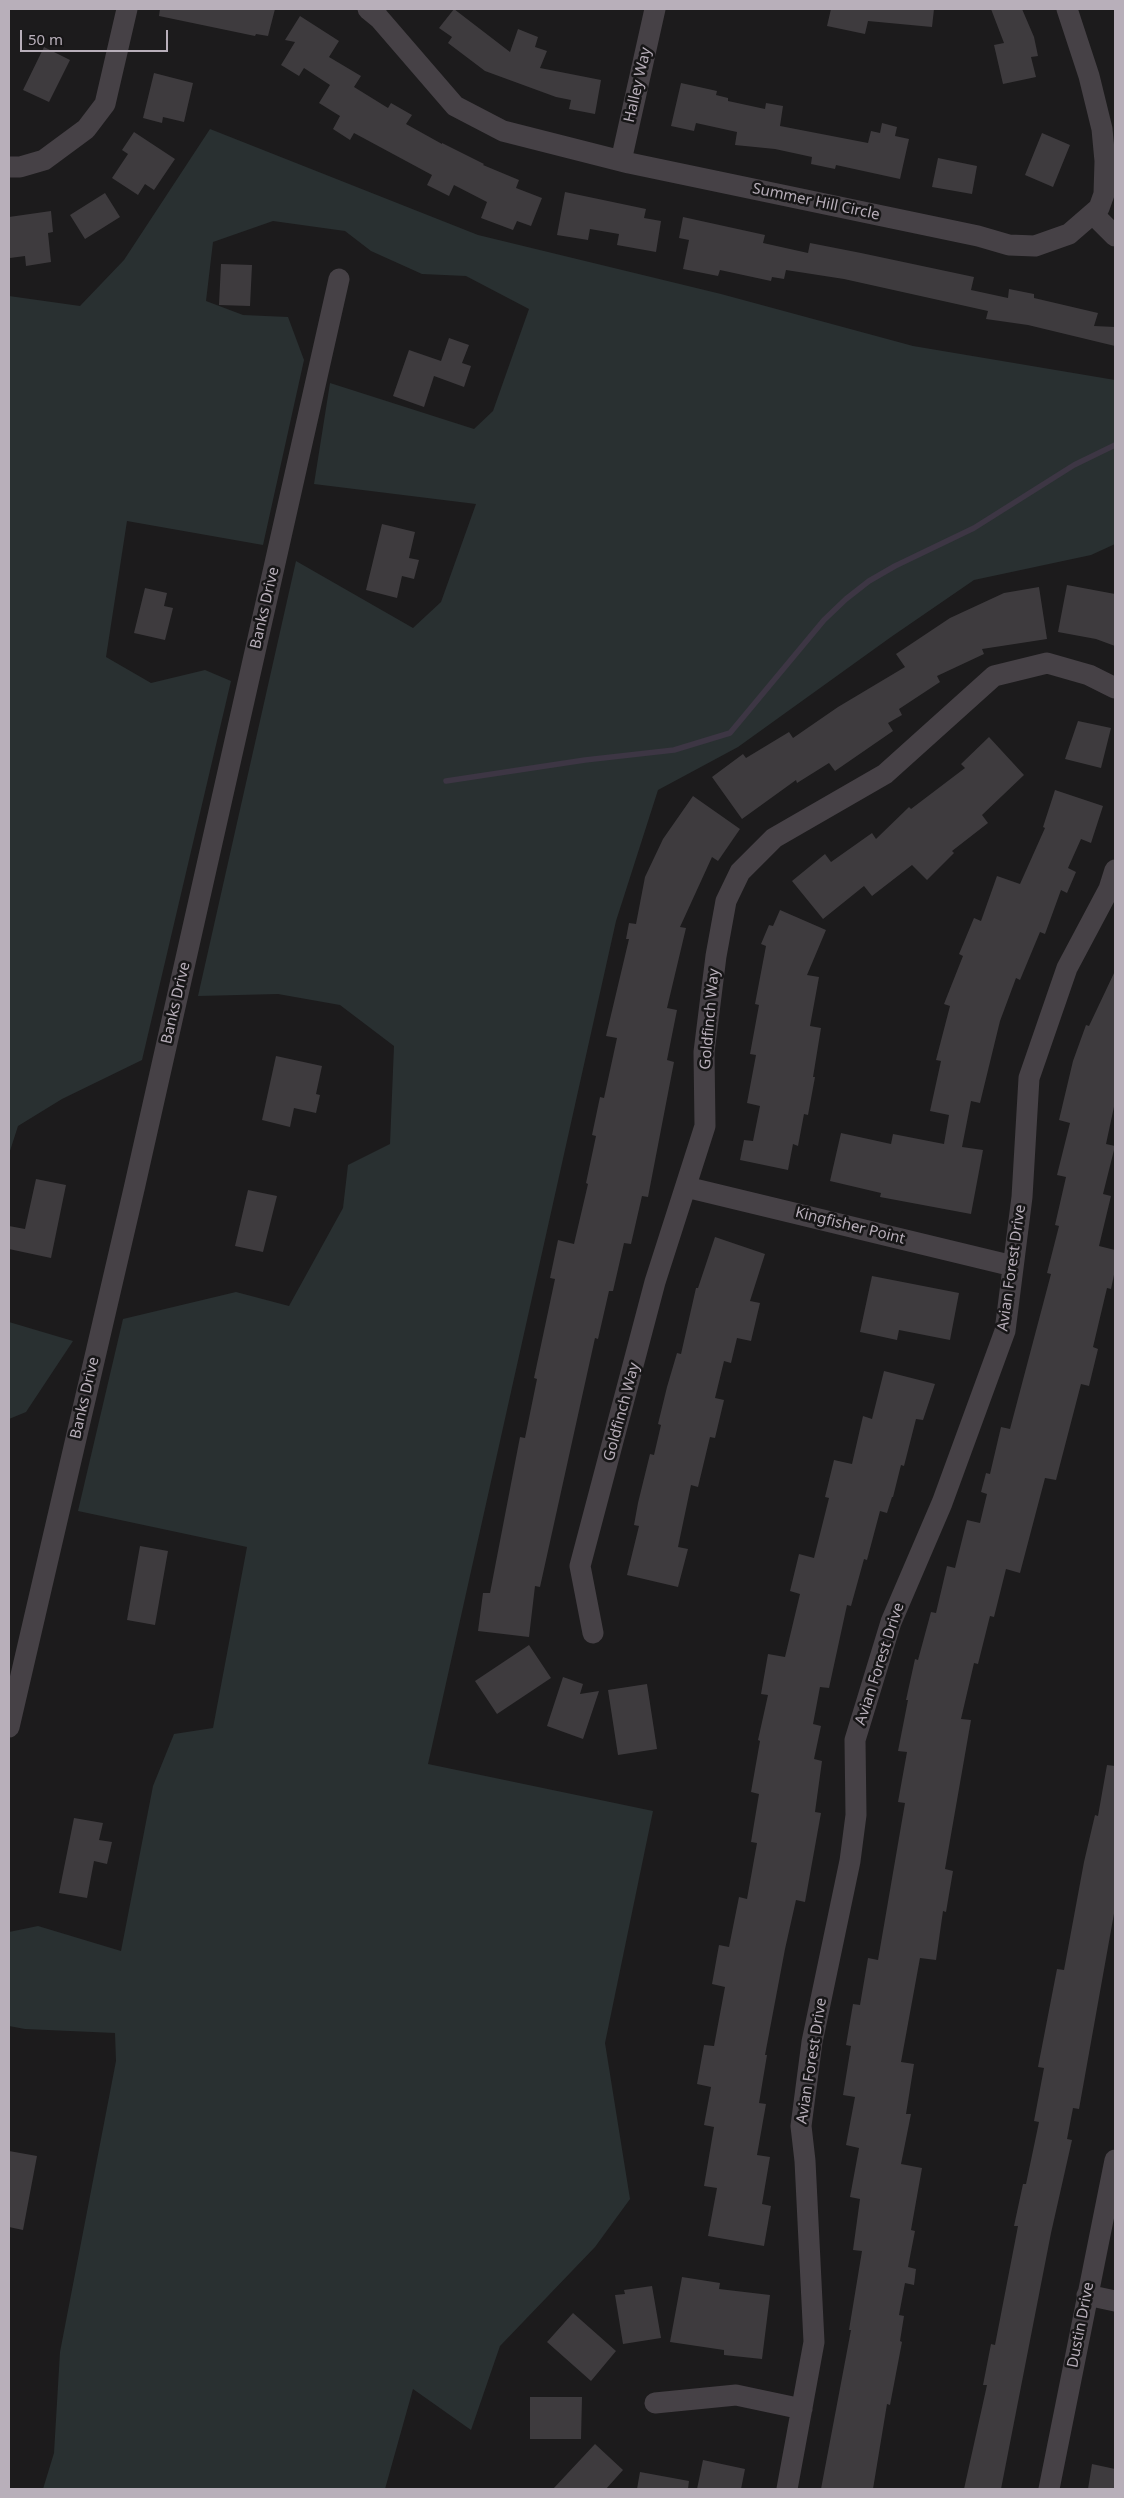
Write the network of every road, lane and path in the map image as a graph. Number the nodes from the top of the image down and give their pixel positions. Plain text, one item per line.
1 (127, 9) edge
2 (368, 9) edge
3 (655, 9) edge
4 (1067, 9) edge
5 (621, 161) junction
6 (9, 167) edge
7 (1093, 214) junction
8 (1115, 236) edge
9 (339, 279) dead end
10 (1115, 688) edge
11 (1115, 870) edge
12 (686, 1187) junction
13 (1013, 1266) junction
14 (593, 1633) dead end
15 (9, 1727) edge
16 (1115, 2160) edge
17 (1087, 2295) junction
18 (1115, 2301) edge
19 (655, 2403) dead end
20 (802, 2409) junction
21 (787, 2489) edge
22 (1049, 2489) edge

1 - 6 street
2 - 5 street, Summer Hill Circle
3 - 5 street, Halley Way
4 - 7 street, Summer Hill Circle
5 - 7 street, Summer Hill Circle
7 - 8 street
9 - 15 street, Banks Drive
10 - 12 street, Goldfinch Way
11 - 13 street, Avian Forest Drive
12 - 13 street, Kingfisher Point
12 - 14 street, Goldfinch Way
13 - 20 street, Avian Forest Drive
16 - 17 street, Dustin Drive
17 - 18 street
17 - 22 street, Dustin Drive
19 - 20 street
20 - 21 street, Avian Forest Drive

